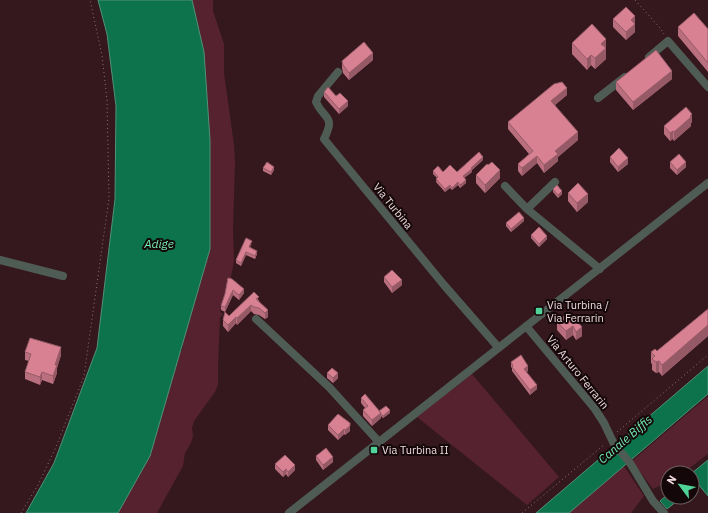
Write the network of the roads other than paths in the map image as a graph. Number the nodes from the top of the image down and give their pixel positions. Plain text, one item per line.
1 (645, 60) edge
2 (633, 70) edge
3 (338, 72) dead end
4 (708, 87) edge
5 (598, 98) dead end
6 (555, 182) dead end
7 (708, 183) edge
8 (505, 186) dead end
9 (528, 209) junction
10 (0, 260) edge
11 (600, 269) junction
12 (63, 276) dead end
13 (256, 319) dead end
14 (526, 326) junction
15 (498, 347) junction
16 (379, 442) junction
17 (289, 513) edge
18 (664, 513) edge

1 - 4 street
2 - 5 street
3 - 15 street, Via Turbina
6 - 9 street
7 - 11 street
8 - 9 street
9 - 11 street
10 - 12 street
11 - 14 street
13 - 16 street
14 - 15 street
14 - 18 street, Via Arturo Ferrarin
15 - 16 street
16 - 17 street

